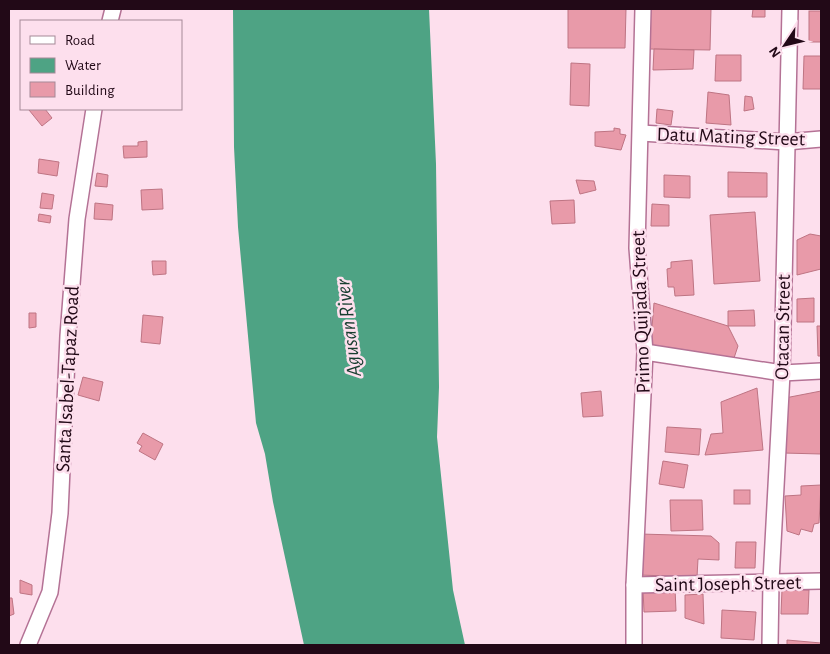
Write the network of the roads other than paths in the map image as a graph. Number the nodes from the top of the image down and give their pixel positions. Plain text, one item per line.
1 (643, 9) edge
2 (790, 9) edge
3 (94, 110) edge
4 (641, 133) junction
5 (821, 140) edge
6 (786, 142) junction
7 (645, 352) junction
8 (821, 371) edge
9 (782, 373) junction
10 (771, 581) junction
11 (821, 581) edge
12 (634, 585) junction
13 (28, 645) edge
14 (634, 645) edge
15 (770, 645) edge

1 - 4 street, Primo Quijada Street
2 - 6 street, Otacan Street
3 - 13 street, Santa Isabel-Tapaz Road
4 - 6 street, Datu Mating Street
4 - 7 street, Primo Quijada Street
5 - 6 street, Datu Mating Street
6 - 9 street, Otacan Street
7 - 9 street
7 - 12 street, Primo Quijada Street
8 - 9 street
9 - 10 street, Otacan Street
10 - 11 street, Saint Joseph Street
10 - 12 street, Saint Joseph Street
10 - 15 street, Otacan Street
12 - 14 street, Primo Quijada Street

